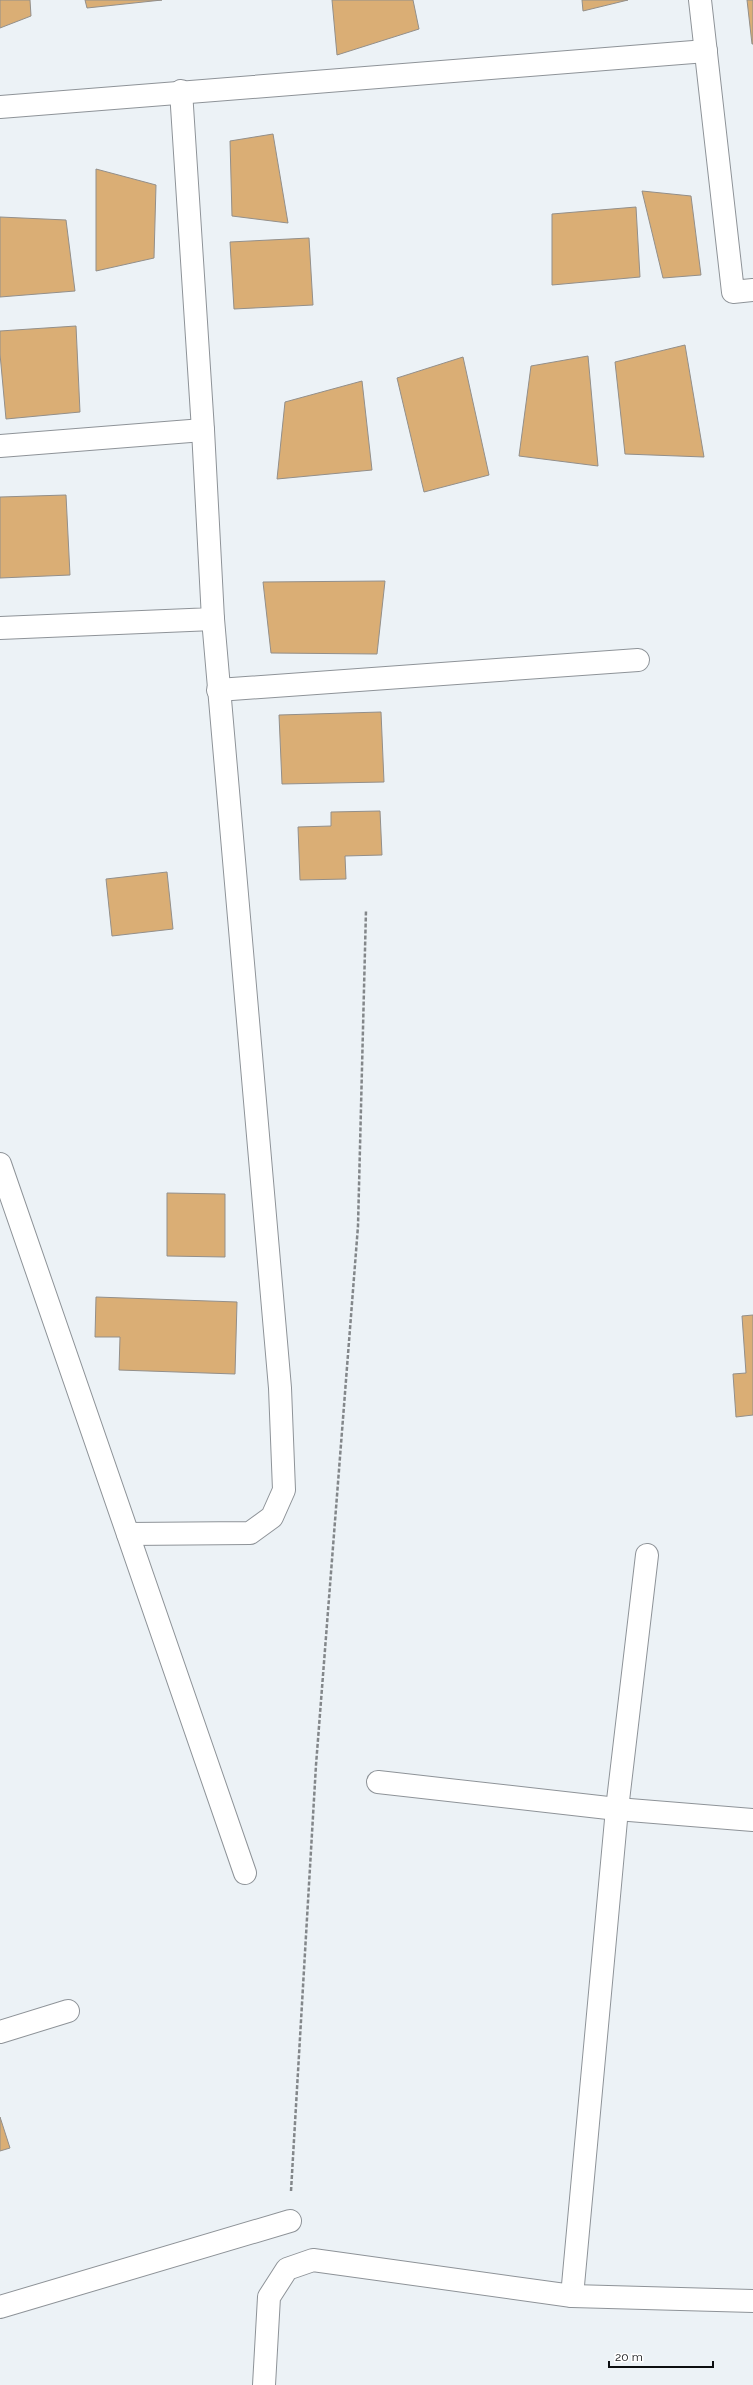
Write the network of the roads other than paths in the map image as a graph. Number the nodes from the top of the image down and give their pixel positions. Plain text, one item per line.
1 (700, 0) edge
2 (706, 51) junction
3 (181, 91) junction
4 (0, 107) edge
5 (753, 290) edge
6 (204, 430) junction
7 (0, 446) edge
8 (213, 619) junction
9 (0, 628) edge
10 (638, 660) dead end
11 (218, 690) junction
12 (0, 1164) edge
13 (128, 1534) junction
14 (647, 1555) dead end
15 (378, 1782) dead end
16 (617, 1809) junction
17 (753, 1820) edge
18 (245, 1873) dead end
19 (68, 2012) dead end
20 (0, 2032) edge
21 (290, 2221) road end
22 (572, 2296) junction
23 (753, 2301) edge
24 (0, 2307) edge
25 (264, 2385) edge

1 - 2 street
2 - 3 street
2 - 5 street
3 - 4 street
3 - 6 street
6 - 7 street
6 - 8 street
8 - 9 street
8 - 11 street
10 - 11 street
11 - 13 street
12 - 13 street
13 - 18 street
14 - 16 street
15 - 16 street
16 - 17 street
16 - 22 street
19 - 20 street
21 - 24 street
22 - 23 street
22 - 25 street

